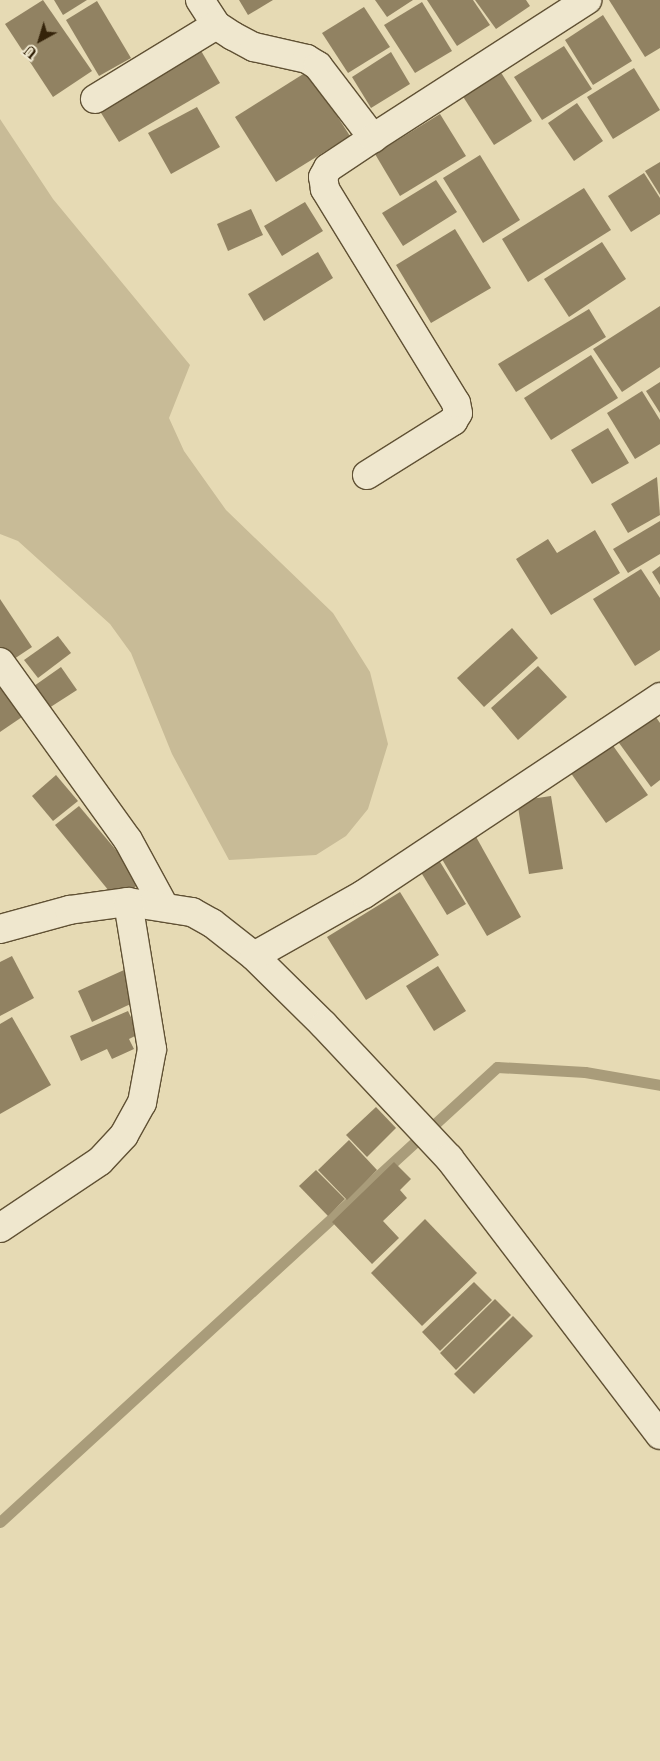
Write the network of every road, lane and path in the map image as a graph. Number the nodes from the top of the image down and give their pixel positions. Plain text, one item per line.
1 (200, 0) edge
2 (587, 0) edge
3 (216, 24) junction
4 (95, 99) dead end
5 (373, 138) junction
6 (367, 476) dead end
7 (0, 662) edge
8 (660, 697) edge
9 (128, 902) junction
10 (164, 906) junction
11 (0, 929) edge
12 (254, 956) junction
13 (0, 1228) edge
14 (660, 1435) edge

1 - 3 street
2 - 5 street
3 - 4 street
3 - 5 street
5 - 6 street
7 - 10 street
8 - 12 street
9 - 10 street
9 - 11 street
9 - 13 street
10 - 12 street
12 - 14 street

